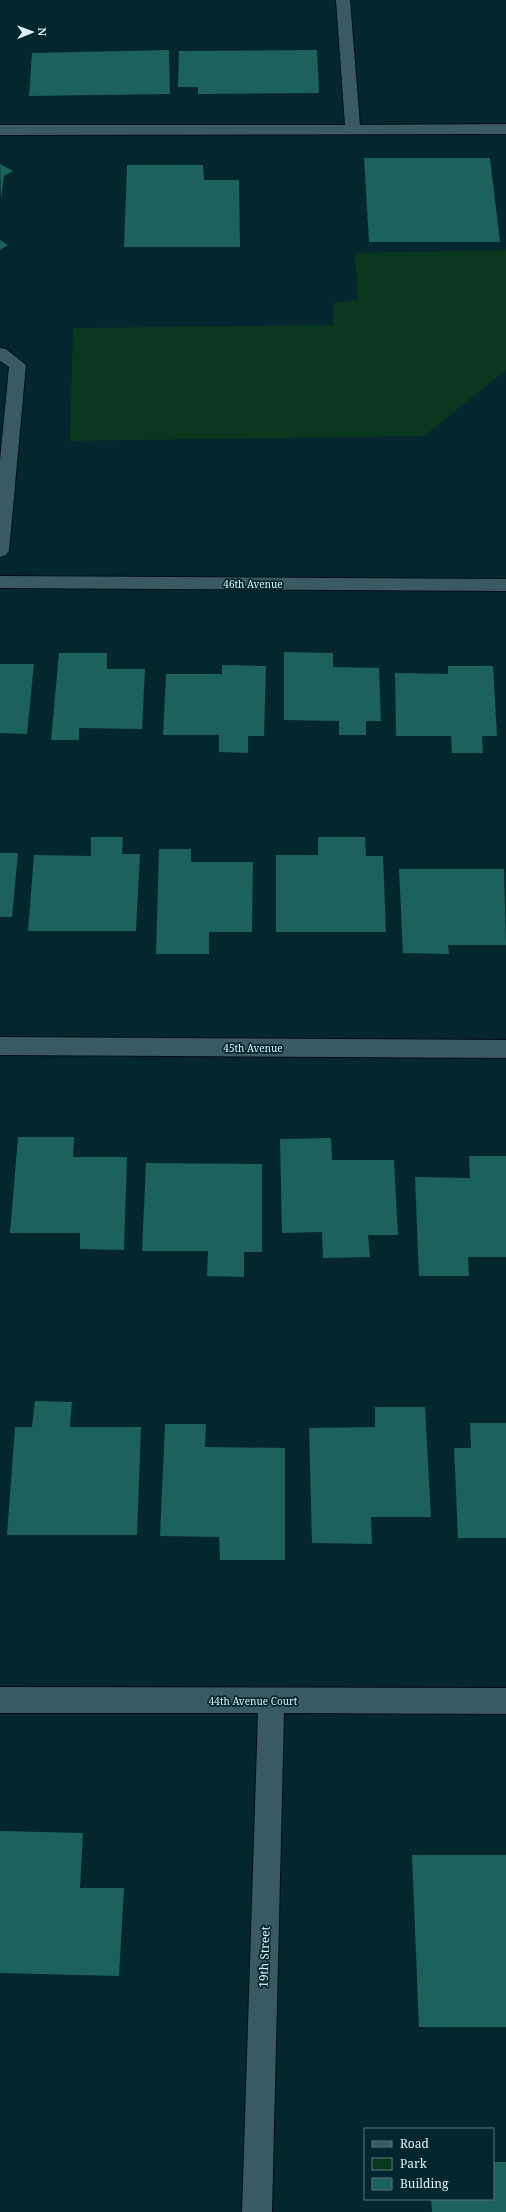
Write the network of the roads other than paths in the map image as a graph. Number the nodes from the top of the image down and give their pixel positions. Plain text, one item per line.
1 (343, 0) edge
2 (353, 129) junction
3 (506, 129) edge
4 (0, 130) edge
5 (0, 353) edge
6 (0, 551) edge
7 (0, 582) edge
8 (506, 586) edge
9 (0, 1046) edge
10 (506, 1049) edge
11 (0, 1700) edge
12 (271, 1701) junction
13 (506, 1702) edge
14 (257, 2212) edge

1 - 2 street
2 - 3 street
2 - 4 street
5 - 6 street
7 - 8 street, 46th Avenue
9 - 10 street, 45th Avenue
11 - 12 street, 44th Avenue Court
12 - 13 street, 44th Avenue Court
12 - 14 street, 19th Street

